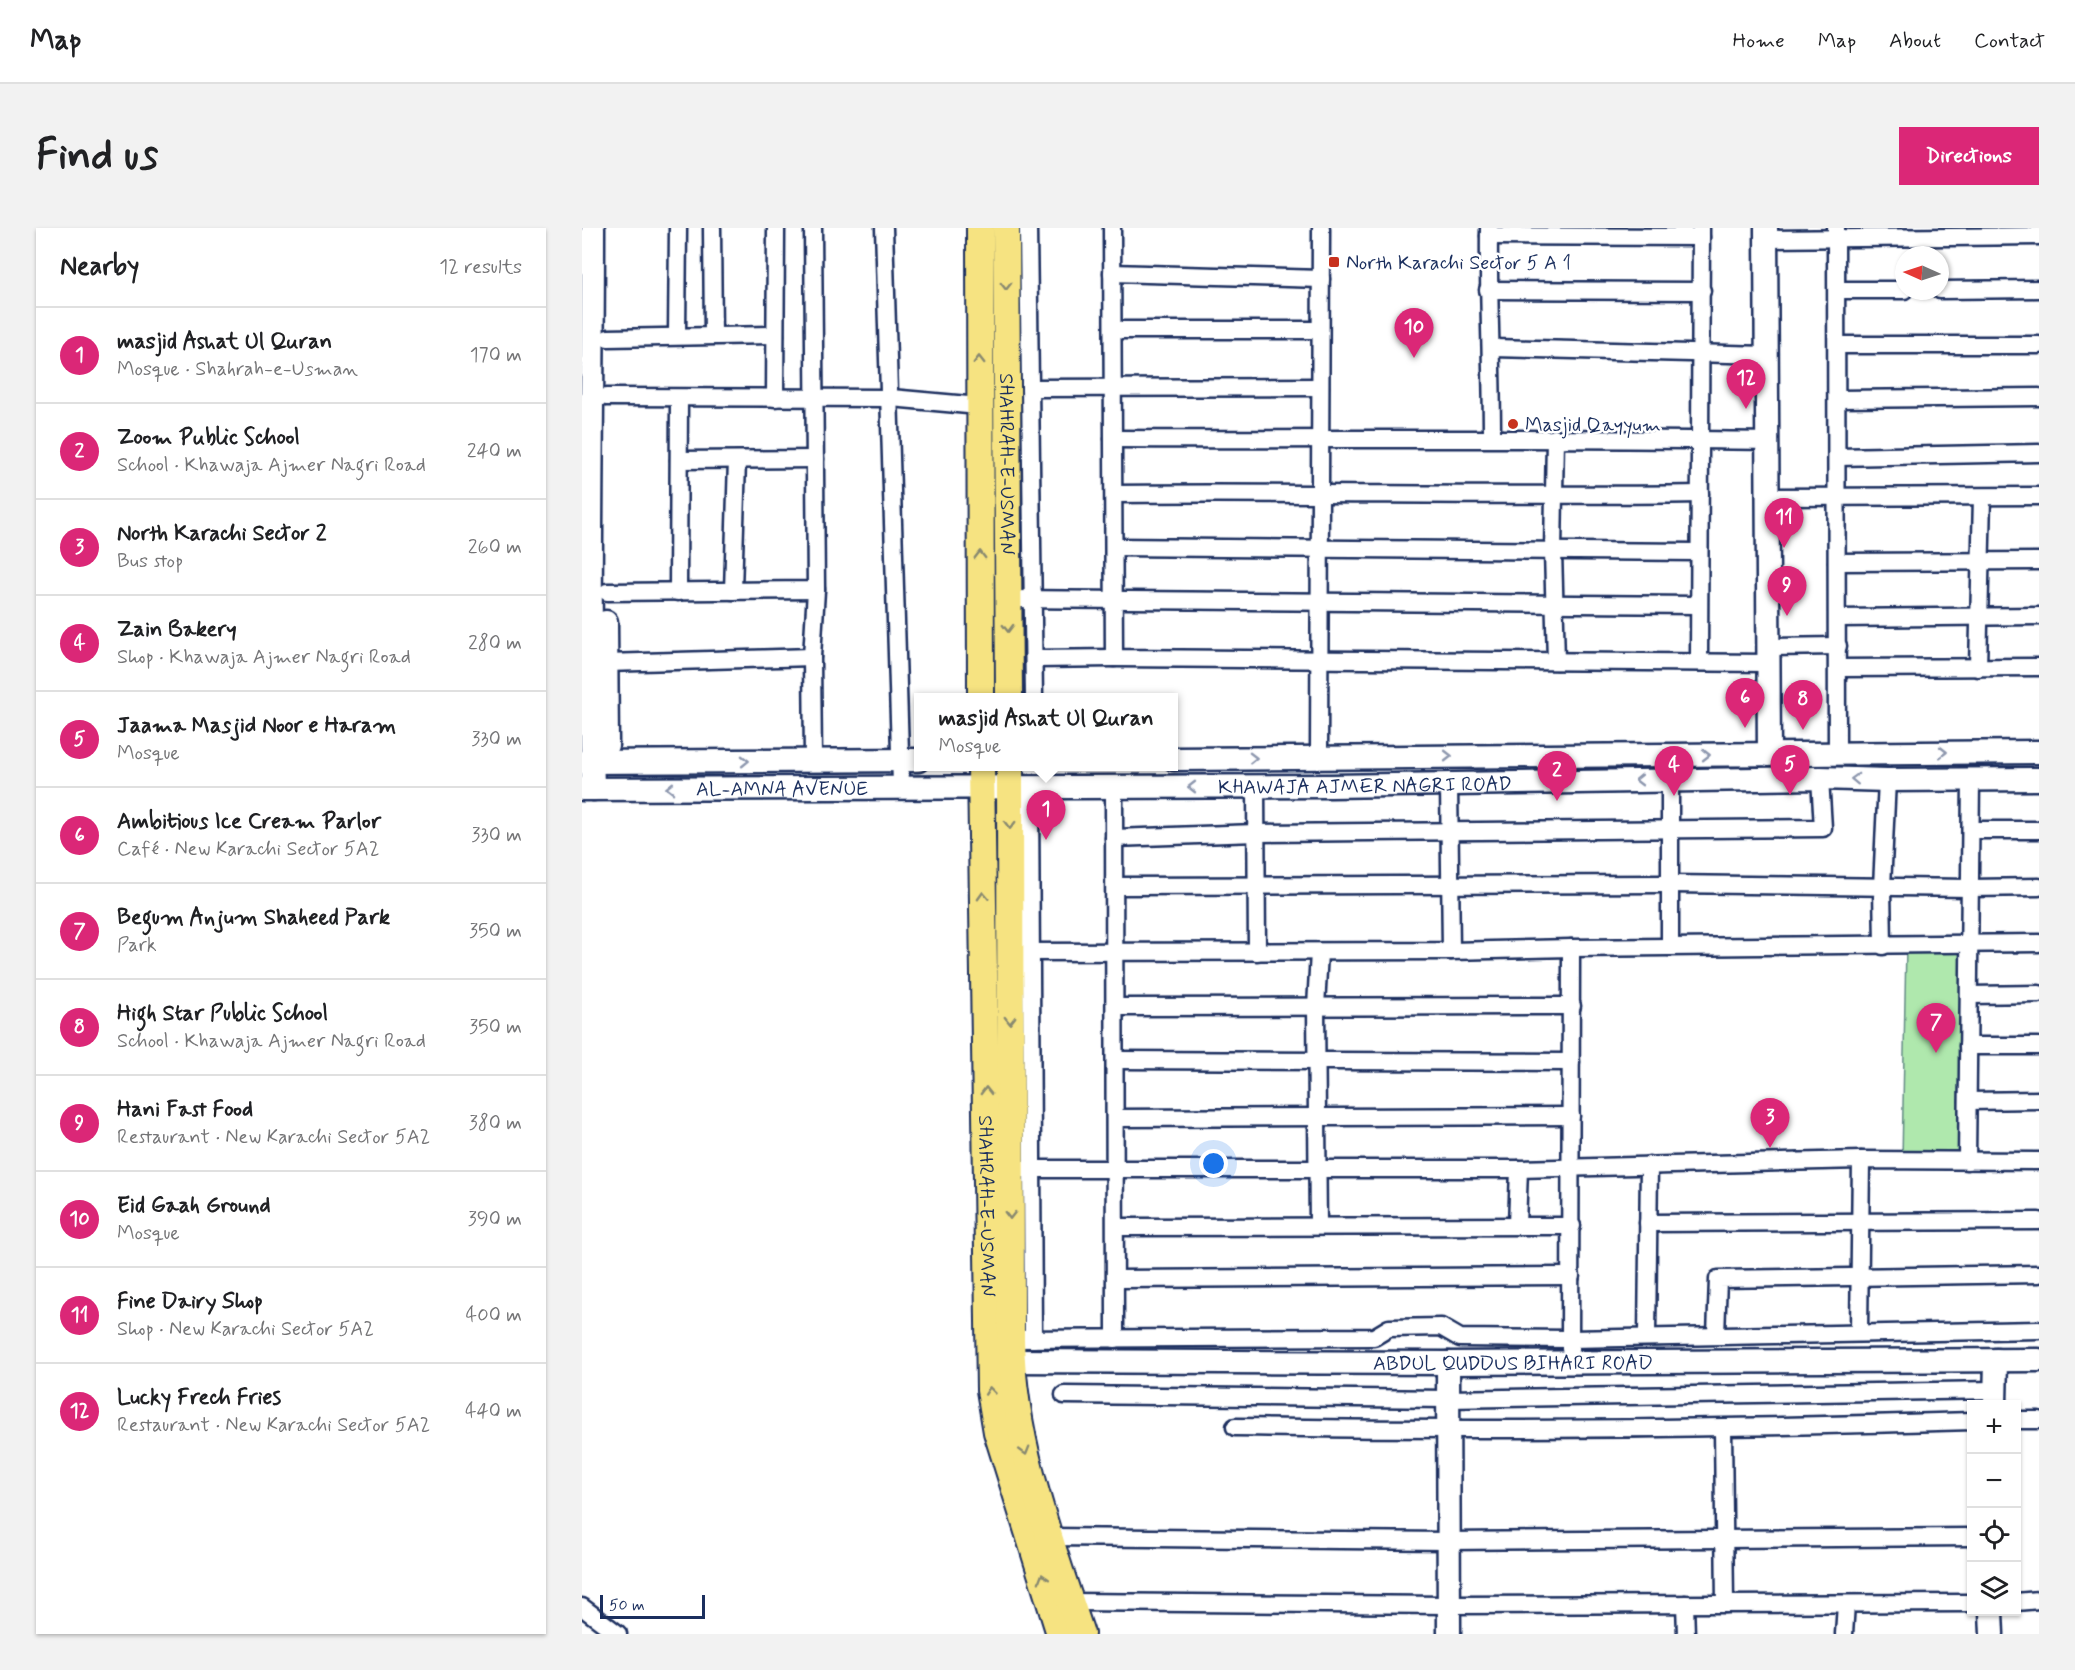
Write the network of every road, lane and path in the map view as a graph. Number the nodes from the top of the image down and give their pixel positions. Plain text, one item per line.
1 (608, 228) edge
2 (678, 228) edge
3 (712, 228) edge
4 (776, 228) edge
5 (813, 228) edge
6 (884, 228) edge
7 (980, 228) edge
8 (1006, 228) edge
9 (1028, 228) edge
10 (1112, 228) edge
11 (1321, 228) edge
12 (1489, 232) edge
13 (1701, 232) edge
14 (1836, 233) edge
15 (1766, 234) edge
16 (2039, 236) edge
17 (589, 240) edge
18 (1112, 273) junction
19 (1321, 279) junction
20 (2039, 289) edge
21 (1488, 290) junction
22 (1837, 290) junction
23 (1895, 290) edge
24 (1949, 290) edge
25 (1702, 291) junction
26 (588, 311) edge
27 (1113, 330) junction
28 (1320, 330) junction
29 (713, 335) junction
30 (775, 335) junction
31 (677, 336) junction
32 (608, 338) junction
33 (1837, 345) junction
34 (2039, 345) edge
35 (1492, 348) junction
36 (1703, 352) junction
37 (1767, 355) junction
38 (587, 365) edge
39 (1113, 387) junction
40 (1320, 387) junction
41 (1030, 388) junction
42 (606, 397) junction
43 (2039, 397) edge
44 (679, 398) junction
45 (775, 398) junction
46 (815, 398) junction
47 (891, 398) junction
48 (1837, 399) junction
49 (979, 406) junction
50 (586, 426) edge
51 (1492, 437) junction
52 (1555, 438) junction
53 (1113, 439) junction
54 (1320, 440) junction
55 (1701, 440) junction
56 (1768, 441) junction
57 (2039, 453) edge
58 (1837, 457) junction
59 (815, 459) junction
60 (679, 460) junction
61 (737, 460) junction
62 (586, 488) edge
63 (1320, 492) junction
64 (1114, 494) junction
65 (1700, 494) junction
66 (1556, 496) junction
67 (2039, 496) edge
68 (1768, 497) junction
69 (1837, 497) junction
70 (1982, 497) junction
71 (1114, 547) junction
72 (1320, 549) junction
73 (1553, 551) junction
74 (1698, 552) junction
75 (1980, 561) junction
76 (2039, 561) edge
77 (1838, 562) junction
78 (816, 590) junction
79 (733, 591) junction
80 (678, 592) junction
81 (593, 598) edge
82 (1008, 599) junction
83 (1033, 599) junction
84 (1114, 599) junction
85 (1320, 602) junction
86 (1554, 604) junction
87 (1698, 605) junction
88 (1979, 616) junction
89 (2039, 616) edge
90 (1838, 618) junction
91 (1838, 646) junction
92 (1770, 655) junction
93 (812, 657) junction
94 (1114, 658) junction
95 (592, 659) edge
96 (1034, 659) junction
97 (1319, 660) junction
98 (1556, 662) junction
99 (1699, 662) junction
100 (2039, 667) edge
101 (1838, 668) junction
102 (1978, 668) junction
103 (981, 693) edge
104 (1009, 693) edge
105 (1034, 693) edge
106 (1916, 752) junction
107 (2039, 752) edge
108 (1837, 753) junction
109 (1769, 755) junction
110 (1319, 756) junction
111 (1570, 756) junction
112 (1220, 758) junction
113 (1178, 759) edge
114 (813, 760) junction
115 (910, 760) edge
116 (594, 763) edge
117 (981, 777) edge
118 (1820, 778) junction
119 (1670, 779) junction
120 (1971, 779) junction
121 (2039, 779) edge
122 (1887, 780) junction
123 (1917, 780) junction
124 (1017, 781) edge
125 (1571, 781) junction
126 (1449, 784) junction
127 (901, 785) junction
128 (1256, 786) junction
129 (1114, 787) junction
130 (1221, 787) junction
131 (594, 789) edge
132 (1670, 829) junction
133 (1971, 830) junction
134 (2039, 830) edge
135 (1256, 833) junction
136 (1450, 833) junction
137 (1114, 838) junction
138 (1670, 884) junction
139 (1256, 885) junction
140 (1451, 885) junction
141 (1115, 886) junction
142 (1882, 887) junction
143 (2039, 887) edge
144 (1970, 888) junction
145 (2039, 944) edge
146 (1883, 946) junction
147 (1969, 946) junction
148 (1670, 947) junction
149 (1570, 948) junction
150 (1021, 951) junction
151 (1114, 951) junction
152 (1451, 951) junction
153 (1257, 952) junction
154 (1319, 952) junction
155 (2039, 994) edge
156 (1969, 995) junction
157 (1115, 1006) junction
158 (1572, 1006) junction
159 (1316, 1007) junction
160 (1968, 1046) junction
161 (2039, 1046) edge
162 (1116, 1060) junction
163 (1317, 1062) junction
164 (1571, 1062) junction
165 (2039, 1100) edge
166 (1968, 1101) junction
167 (1571, 1116) junction
168 (1317, 1117) junction
169 (1117, 1118) junction
170 (1860, 1160) junction
171 (1967, 1161) junction
172 (2039, 1161) edge
173 (1649, 1165) junction
174 (1318, 1167) junction
175 (1571, 1167) junction
176 (1519, 1169) junction
177 (1021, 1170) junction
178 (1117, 1170) junction
179 (2039, 1221) edge
180 (1861, 1222) junction
181 (1648, 1223) junction
182 (1318, 1225) junction
183 (1517, 1225) junction
184 (1572, 1226) junction
185 (1117, 1227) junction
186 (2039, 1274) edge
187 (1571, 1276) junction
188 (1860, 1276) junction
189 (1117, 1279) junction
190 (2039, 1330) edge
191 (1859, 1332) junction
192 (1716, 1335) junction
193 (1647, 1336) junction
194 (1115, 1340) junction
195 (1006, 1348) junction
196 (1570, 1350) junction
197 (1996, 1360) junction
198 (2039, 1360) edge
199 (1448, 1363) junction
200 (1064, 1395) dead end
201 (1995, 1397) edge
202 (1448, 1399) junction
203 (2021, 1420) edge
204 (2039, 1420) edge
205 (1967, 1421) edge
206 (1235, 1427) dead end
207 (1723, 1429) junction
208 (1448, 1431) junction
209 (1050, 1537) junction
210 (1967, 1537) edge
211 (1724, 1540) junction
212 (1447, 1541) junction
213 (2039, 1600) edge
214 (1070, 1602) junction
215 (2021, 1602) edge
216 (1967, 1603) edge
217 (1685, 1604) junction
218 (1725, 1604) junction
219 (1846, 1604) junction
220 (1449, 1605) junction
221 (582, 1607) edge
222 (1991, 1616) edge
223 (618, 1634) edge
224 (1060, 1634) edge
225 (1081, 1634) edge
226 (1449, 1634) edge
227 (1686, 1634) edge
228 (1844, 1634) edge
229 (1992, 1634) edge

1 - 32 main road
2 - 31 street
3 - 29 street
4 - 30 street
5 - 46 street
6 - 47 street
49 -> 7 main road, SHAHRAH-E-USMAN
8 -> 82 main road, SHAHRAH-E-USMAN
9 - 41 street
10 - 18 street
11 - 19 street
12 - 13 street
12 - 21 street
13 - 25 street
14 - 15 street
14 - 16 street
14 - 22 street
15 - 37 main road
17 - 26 main road
18 - 19 street
18 - 27 street
19 - 28 street
20 - 24 street
21 - 25 street
21 - 35 street
22 - 23 street
22 - 33 street
25 - 36 street
26 - 38 main road
27 - 28 street
27 - 39 street
28 - 40 street
29 - 30 street
29 - 31 street
30 - 45 street
31 - 32 street
32 - 42 main road
33 - 34 street
33 - 48 street
35 - 36 street
35 - 51 street
36 - 37 street
36 - 55 street
37 - 56 main road
38 - 50 main road
39 - 40 street
39 - 41 street
39 - 53 street
40 - 54 street
41 - 83 street
42 - 44 street
42 - 81 main road
43 - 48 street
44 - 45 street
44 - 60 street
45 - 46 street
46 - 47 street
46 - 59 street
47 - 49 street
47 - 115 street
48 - 58 street
103 -> 49 main road, SHAHRAH-E-USMAN
50 - 62 main road
51 - 52 street
51 - 54 street
52 - 55 street
52 - 66 street
53 - 54 street
53 - 64 street
54 - 63 street
55 - 56 street
55 - 65 street
56 - 68 main road
57 - 58 street
58 - 69 street
59 - 61 street
59 - 78 street
60 - 61 street
60 - 80 street
61 - 79 street
62 - 81 main road
63 - 64 street
63 - 66 street
63 - 72 street
64 - 71 street
65 - 66 street
65 - 74 street
66 - 73 street
67 - 70 street
68 - 69 street
68 - 92 main road
69 - 70 street
69 - 77 street
70 - 75 street
71 - 72 street
71 - 84 street
72 - 73 street
72 - 85 street
73 - 74 street
73 - 86 street
74 - 87 street
75 - 76 street
75 - 77 street
75 - 88 street
77 - 90 street
78 - 79 street
78 - 93 street
79 - 80 street
80 - 81 street
81 - 95 main road
82 - 83 street
82 -> 104 main road, SHAHRAH-E-USMAN
83 - 84 street
83 - 96 street
84 - 85 street
84 - 94 street
85 - 86 street
85 - 97 street
86 - 87 street
86 - 98 street
87 - 99 street
88 - 89 street
88 - 90 street
88 - 102 street
90 - 91 street
91 - 92 street
91 - 101 street
92 - 99 street
92 - 109 main road
93 - 95 street
93 - 114 street
94 - 96 street
94 - 97 street
95 - 116 main road
96 - 105 street
97 - 98 street
97 - 110 street
98 - 99 street
100 - 102 street
101 - 102 street
101 - 108 street
106 -> 107 main road, KHAWAJA AJMER NAGRI ROAD
106 - 108 main road, KHAWAJA AJMER NAGRI ROAD
106 - 123 main road
108 - 109 main road, KHAWAJA AJMER NAGRI ROAD
111 -> 109 main road, KHAWAJA AJMER NAGRI ROAD
110 -> 111 main road, KHAWAJA AJMER NAGRI ROAD
112 -> 110 main road, KHAWAJA AJMER NAGRI ROAD
111 - 125 main road
112 - 113 main road, KHAWAJA AJMER NAGRI ROAD
112 - 130 main road
114 - 115 main road
116 -> 114 main road
115 - 127 street
116 - 131 main road
117 - 124 main road, KHAWAJA AJMER NAGRI ROAD
117 - 127 main road, AL-AMNA AVENUE
195 -> 117 main road, SHAHRAH-E-USMAN
118 - 119 main road, KHAWAJA AJMER NAGRI ROAD
122 -> 118 main road, KHAWAJA AJMER NAGRI ROAD
118 - 132 street
119 -> 125 main road, KHAWAJA AJMER NAGRI ROAD
119 - 132 street
120 - 121 main road, KHAWAJA AJMER NAGRI ROAD
120 - 123 main road, KHAWAJA AJMER NAGRI ROAD
120 - 133 street
122 - 123 main road, KHAWAJA AJMER NAGRI ROAD
122 - 142 street
124 - 129 main road, KHAWAJA AJMER NAGRI ROAD
124 - 150 main road, SHAHRAH-E-USMAN
125 - 126 main road, KHAWAJA AJMER NAGRI ROAD
126 - 128 main road, KHAWAJA AJMER NAGRI ROAD
126 - 136 street
127 -> 131 main road, AL-AMNA AVENUE
128 - 130 main road, KHAWAJA AJMER NAGRI ROAD
128 - 135 street
130 -> 129 main road, KHAWAJA AJMER NAGRI ROAD
129 - 137 street
132 - 136 street
132 - 138 street
133 - 134 street
133 - 144 street
135 - 136 street
135 - 137 street
135 - 139 street
136 - 140 street
137 - 141 street
138 - 140 street
138 - 142 street
138 - 148 street
139 - 140 street
139 - 141 street
139 - 153 street
140 - 152 street
141 - 151 street
142 - 144 street
142 - 146 street
143 - 144 street
144 - 147 street
145 - 147 street
146 - 147 street
146 - 148 street
147 - 156 street
148 - 149 street
149 - 152 street
149 - 158 street
150 - 151 street
150 - 177 main road, SHAHRAH-E-USMAN
151 - 153 street
151 - 157 street
152 - 154 street
153 - 154 street
154 - 159 street
155 - 156 street
156 - 160 street
157 - 159 street
157 - 162 street
158 - 159 street
158 - 164 street
159 - 163 street
160 - 161 street
160 - 166 street
162 - 163 street
162 - 169 street
163 - 164 street
163 - 168 street
164 - 167 street
165 - 166 street
166 - 171 street
167 - 168 street
167 - 175 street
168 - 169 street
168 - 174 street
169 - 178 street
170 - 171 street
170 - 173 street
170 - 180 street
171 - 172 street
173 - 175 street
173 - 181 street
174 - 176 street
174 - 178 street
174 - 182 street
175 - 176 street
175 - 184 street
176 - 183 street
177 - 178 street
177 - 195 main road, SHAHRAH-E-USMAN
178 - 185 street
179 - 180 street
180 - 181 street
180 - 188 street
181 - 193 street
182 - 183 street
182 - 185 street
183 - 184 street
184 - 187 street
185 - 189 street
186 - 188 street
187 - 189 street
187 - 196 street
188 - 191 street
188 - 192 street
189 - 194 street
190 - 191 street
191 - 192 street
192 - 193 street
193 - 196 street
194 - 195 street
194 - 196 street
195 - 199 main road, ABDUL QUDDUS BIHARI ROAD
195 -> 209 main road, SHAHRAH-E-USMAN
224 -> 195 main road, SHAHRAH-E-USMAN
196 - 197 main road, ABDUL QUDDUS BIHARI ROAD
196 - 199 main road, ABDUL QUDDUS BIHARI ROAD
197 - 198 main road, ABDUL QUDDUS BIHARI ROAD
197 - 201 main road
199 - 202 main road
200 - 202 street
201 - 202 street
202 - 208 main road
203 - 204 street
205 - 207 street
206 - 208 street
207 - 208 street
207 - 211 street
208 - 212 main road
209 - 212 street
209 - 214 main road, SHAHRAH-E-USMAN
210 - 211 street
211 - 212 street
211 - 218 street
212 - 220 main road
213 - 215 street
214 - 220 street
214 - 225 main road, SHAHRAH-E-USMAN
216 - 219 street
217 - 218 street
217 - 220 street
217 - 227 street
218 - 219 street
219 - 228 street
220 - 226 main road
221 - 223 street
222 - 229 main road

